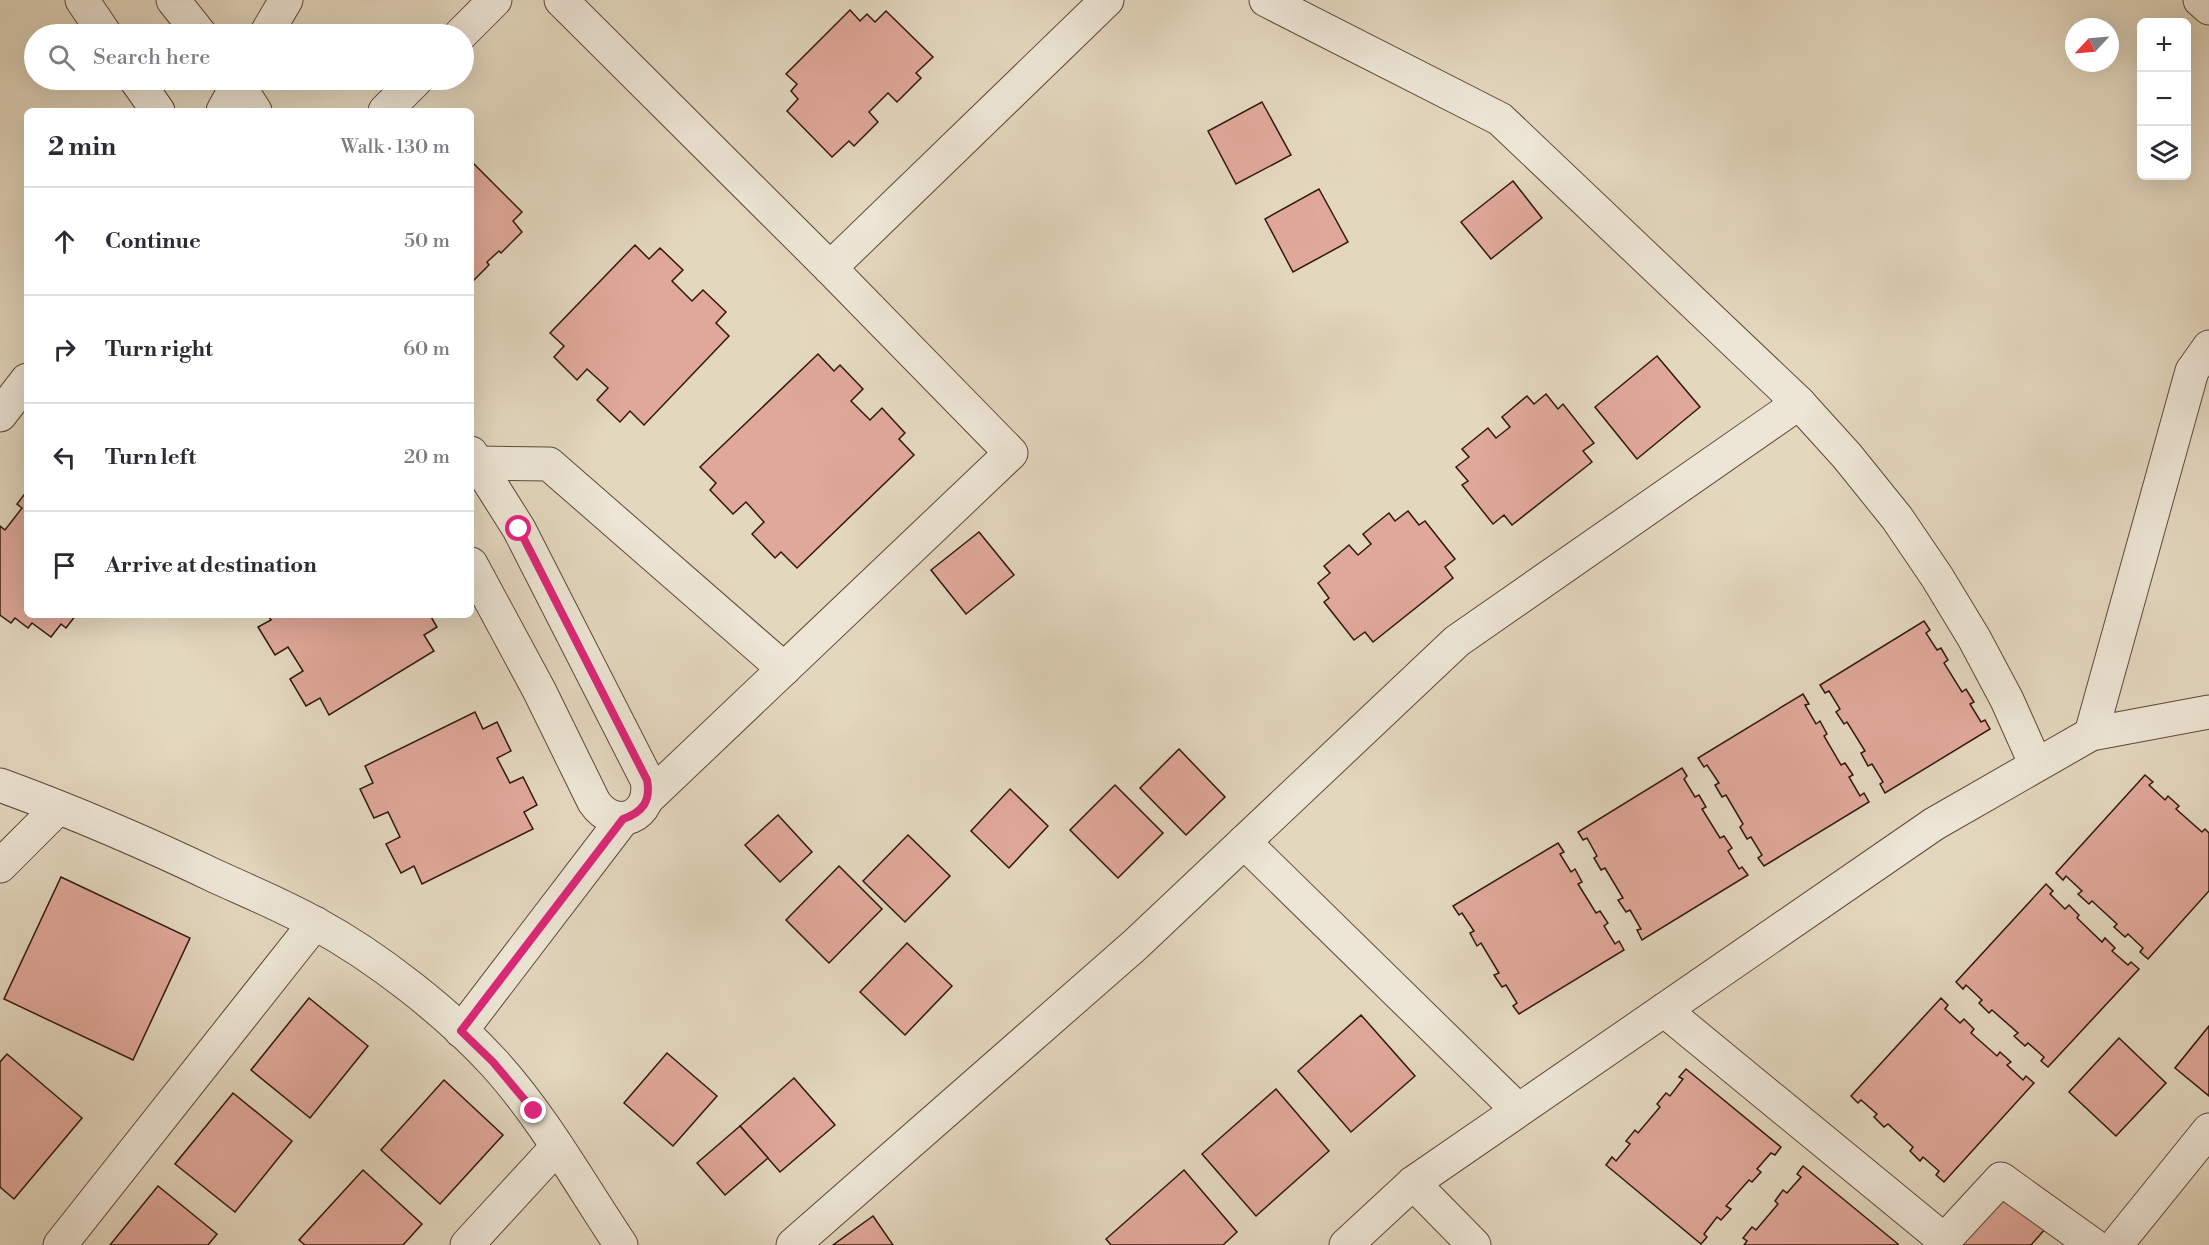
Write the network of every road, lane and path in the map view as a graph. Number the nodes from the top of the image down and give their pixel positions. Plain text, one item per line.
1 (82, 0) edge
2 (173, 0) edge
3 (286, 0) edge
4 (495, 0) edge
5 (561, 0) edge
6 (1107, 0) edge
7 (1266, 0) edge
8 (2200, 0) edge
9 (2209, 8) edge
10 (98, 24) edge
11 (192, 24) edge
12 (272, 24) edge
13 (471, 24) edge
14 (143, 90) edge
15 (236, 90) edge
16 (406, 90) edge
17 (156, 108) edge
18 (252, 108) edge
19 (388, 108) edge
20 (830, 268) junction
21 (2209, 347) edge
22 (24, 384) edge
23 (1799, 404) junction
24 (0, 415) edge
25 (474, 458) edge
26 (474, 570) edge
27 (784, 669) junction
28 (2209, 712) edge
29 (2091, 734) junction
30 (2036, 765) junction
31 (0, 785) edge
32 (58, 808) junction
33 (635, 809) junction
34 (1244, 842) junction
35 (0, 866) edge
36 (315, 923) junction
37 (1664, 1010) junction
38 (461, 1031) junction
39 (1518, 1110) junction
40 (2209, 1130) edge
41 (557, 1147) junction
42 (1413, 1183) junction
43 (1942, 1243) edge
44 (60, 1245) edge
45 (468, 1245) edge
46 (621, 1245) edge
47 (793, 1245) edge
48 (1346, 1245) edge
49 (1474, 1245) edge
50 (2093, 1245) edge
51 (2116, 1245) edge

1 - 10 street
2 - 11 street
3 - 12 street
4 - 13 street
5 - 20 street
6 - 20 street
7 - 23 street
8 - 9 street
14 - 17 street
15 - 18 street
16 - 19 street
20 - 27 street
21 - 29 street
22 - 24 street
23 - 30 street
23 - 34 street
25 - 27 street
25 - 33 street
26 - 33 street
27 - 33 street
28 - 29 street
29 - 30 street
30 - 37 street
31 - 32 street
32 - 35 street
32 - 36 street
33 - 38 street
34 - 39 street
34 - 47 street
36 - 38 street
36 - 44 street
37 - 39 street
37 - 43 street
38 - 41 street
39 - 42 street
40 - 51 street
41 - 45 street
41 - 46 street
42 - 48 street
42 - 49 street
43 - 50 street

